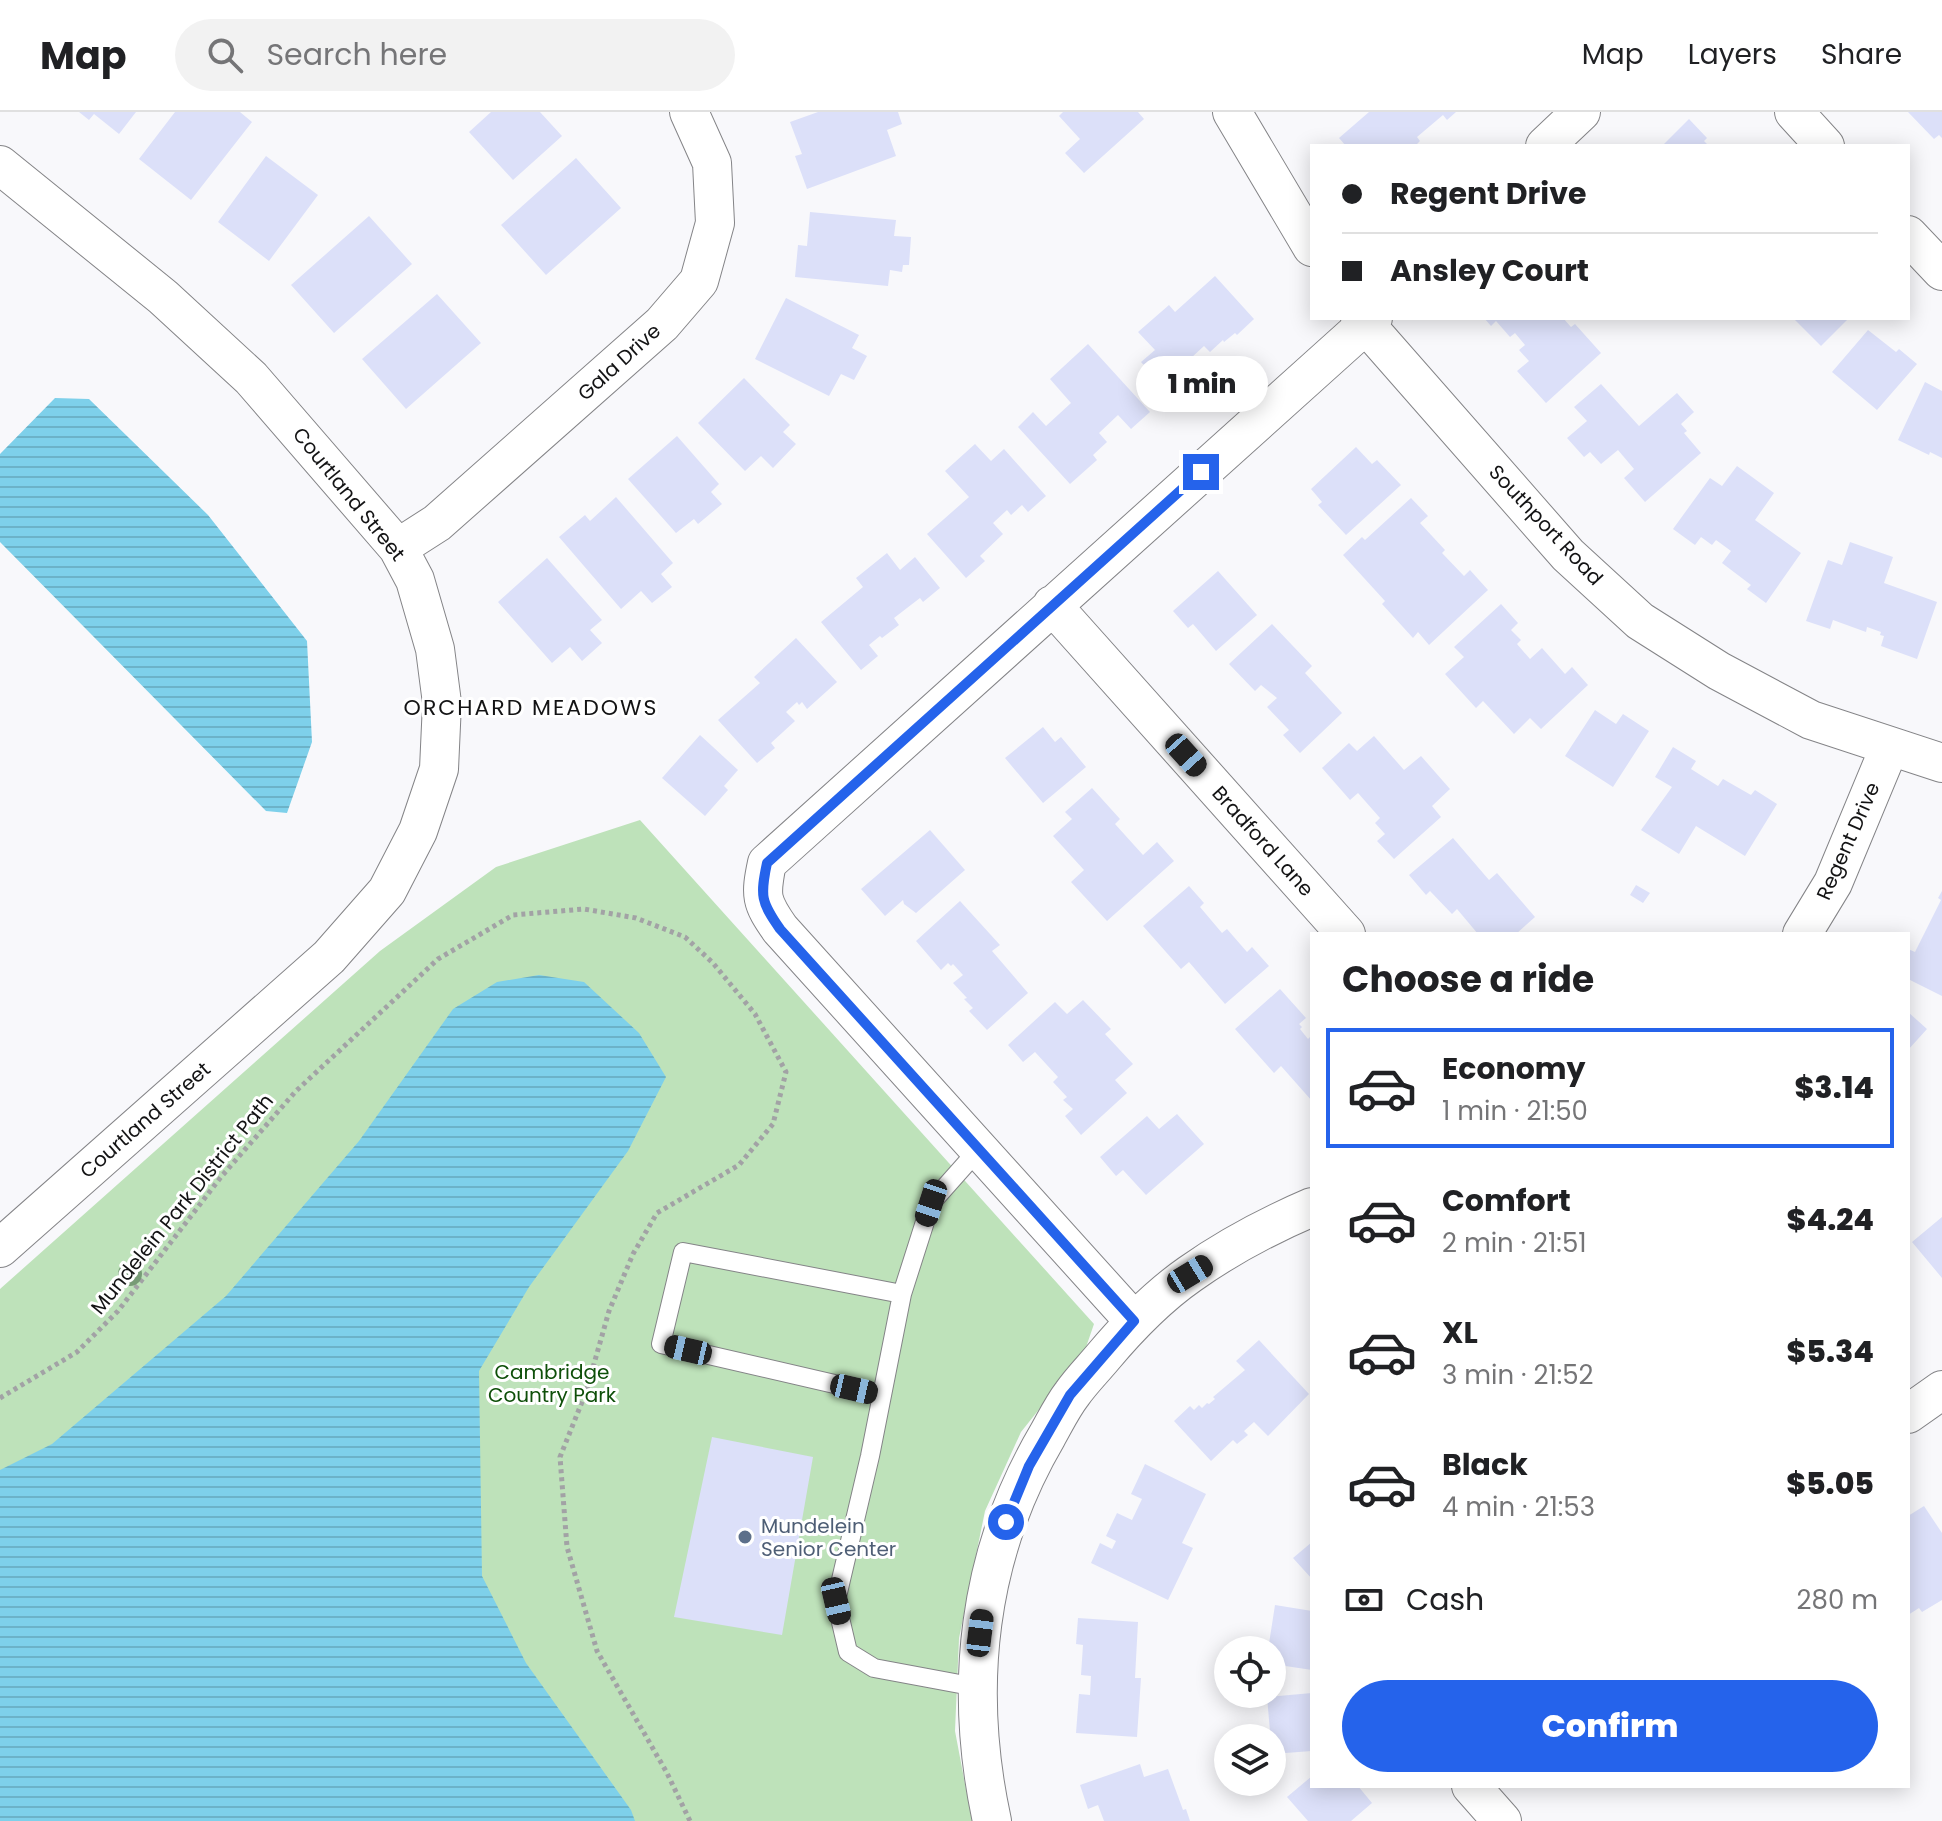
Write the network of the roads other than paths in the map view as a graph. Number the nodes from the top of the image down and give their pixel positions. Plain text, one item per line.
1 (689, 112) edge
2 (1232, 112) edge
3 (1581, 112) edge
4 (1794, 112) edge
5 (1547, 144) edge
6 (1823, 144) edge
7 (0, 165) edge
8 (1910, 237) edge
9 (1310, 244) edge
10 (1942, 271) edge
11 (1366, 320) edge
12 (398, 548) junction
13 (1052, 605) junction
14 (1890, 746) junction
15 (1942, 763) edge
16 (1344, 932) edge
17 (1803, 932) edge
18 (979, 1149) junction
19 (1310, 1208) edge
20 (0, 1248) edge
21 (902, 1294) junction
22 (1134, 1321) junction
23 (1942, 1390) edge
24 (882, 1395) junction
25 (1910, 1413) edge
26 (976, 1687) junction
27 (1473, 1788) edge
28 (992, 1821) edge
29 (1502, 1821) edge

1 - 12 street, Gala Drive
2 - 9 street
3 - 5 street
4 - 6 street
7 - 12 street, Courtland Street
8 - 10 street
11 - 13 street
11 - 14 street, Southport Road
12 - 20 street, Courtland Street
13 - 16 street, Bradford Lane
13 - 18 street
14 - 15 street, Southport Road
14 - 17 street, Regent Drive
18 - 21 lane
18 - 22 street
19 - 22 street
21 - 24 lane
21 - 24 lane
22 - 26 street
23 - 25 street
24 - 26 lane
26 - 28 street
27 - 29 street

